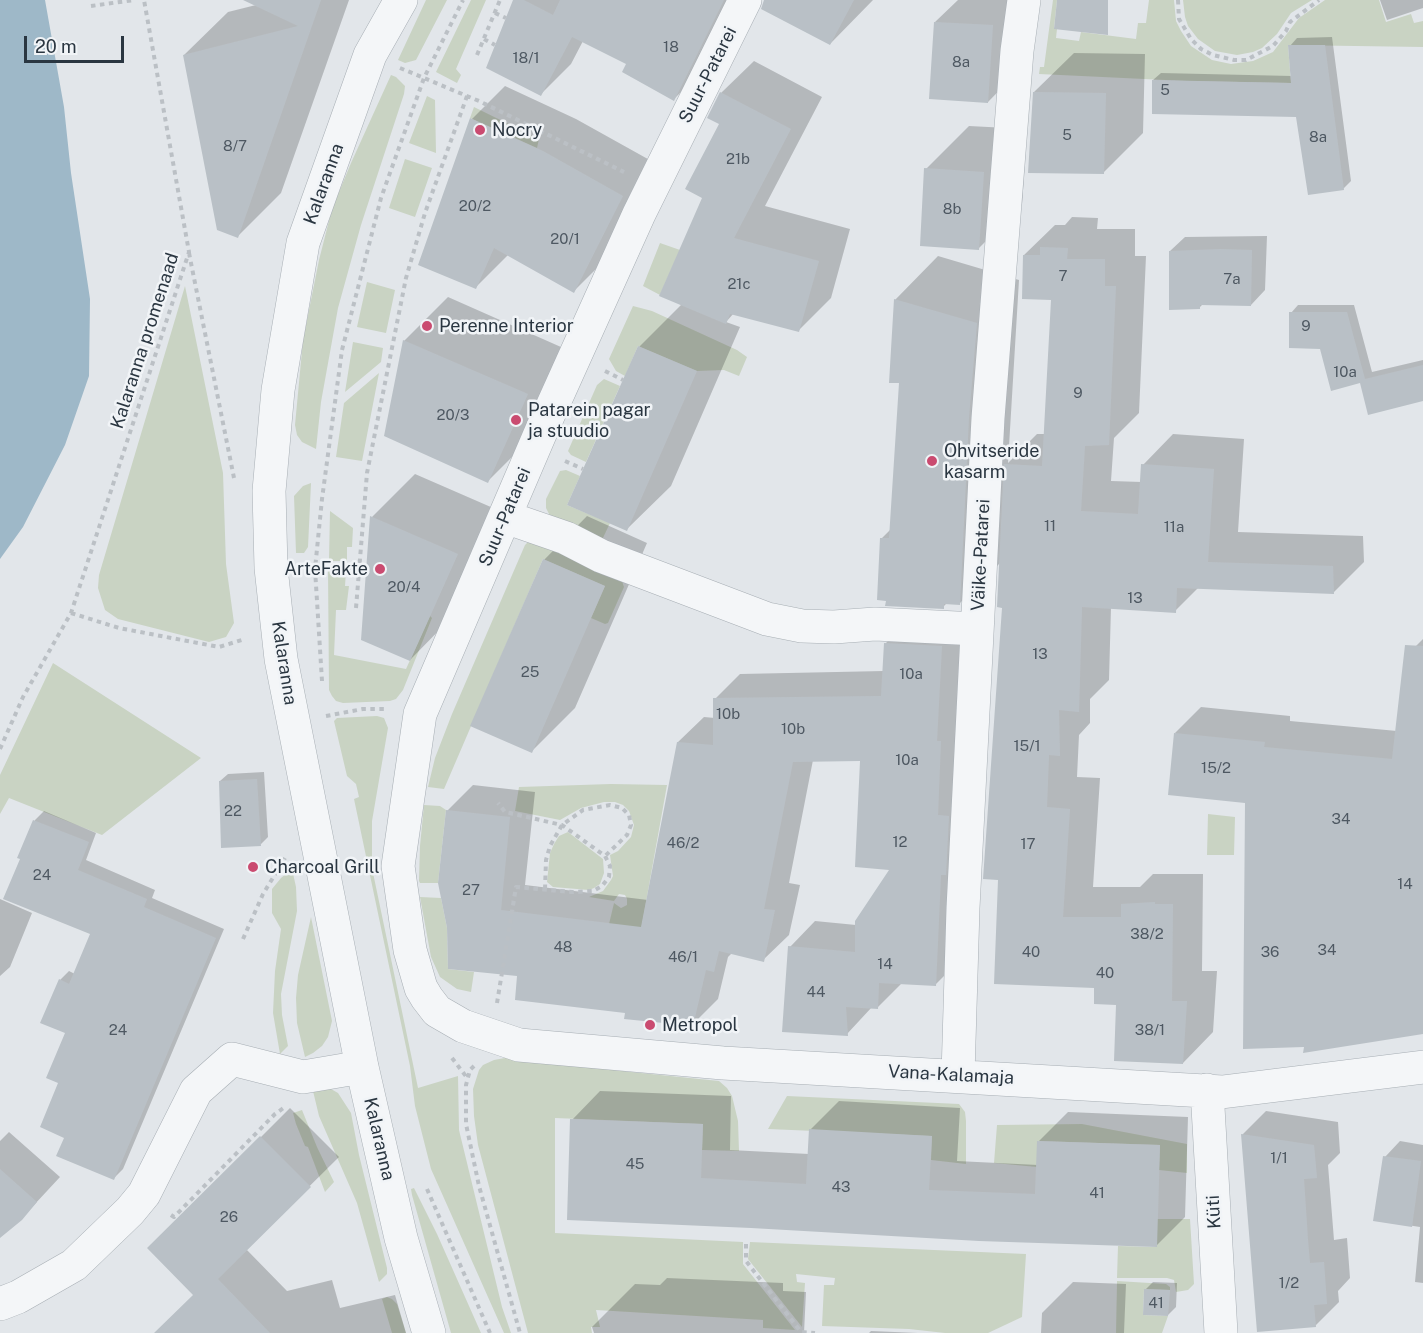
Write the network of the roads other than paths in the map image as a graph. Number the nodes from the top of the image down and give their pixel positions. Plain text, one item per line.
1 (401, 0) edge
2 (745, 0) edge
3 (1024, 0) edge
4 (505, 517) junction
5 (976, 629) junction
6 (497, 1038) joint
7 (362, 1067) junction
8 (1423, 1067) edge
9 (958, 1075) junction
10 (1207, 1090) junction
11 (0, 1304) edge
12 (429, 1333) edge
13 (1221, 1333) edge

1 - 7 street, Kalaranna
2 - 4 street, Suur-Patarei
3 - 5 street, Väike-Patarei
4 - 5 street
4 - 6 street, Suur-Patarei
5 - 9 street, Väike-Patarei
6 - 9 street, Vana-Kalamaja
7 - 11 street
7 - 12 street, Kalaranna
8 - 10 street, Vana-Kalamaja
9 - 10 street, Vana-Kalamaja
10 - 13 street, Küti

